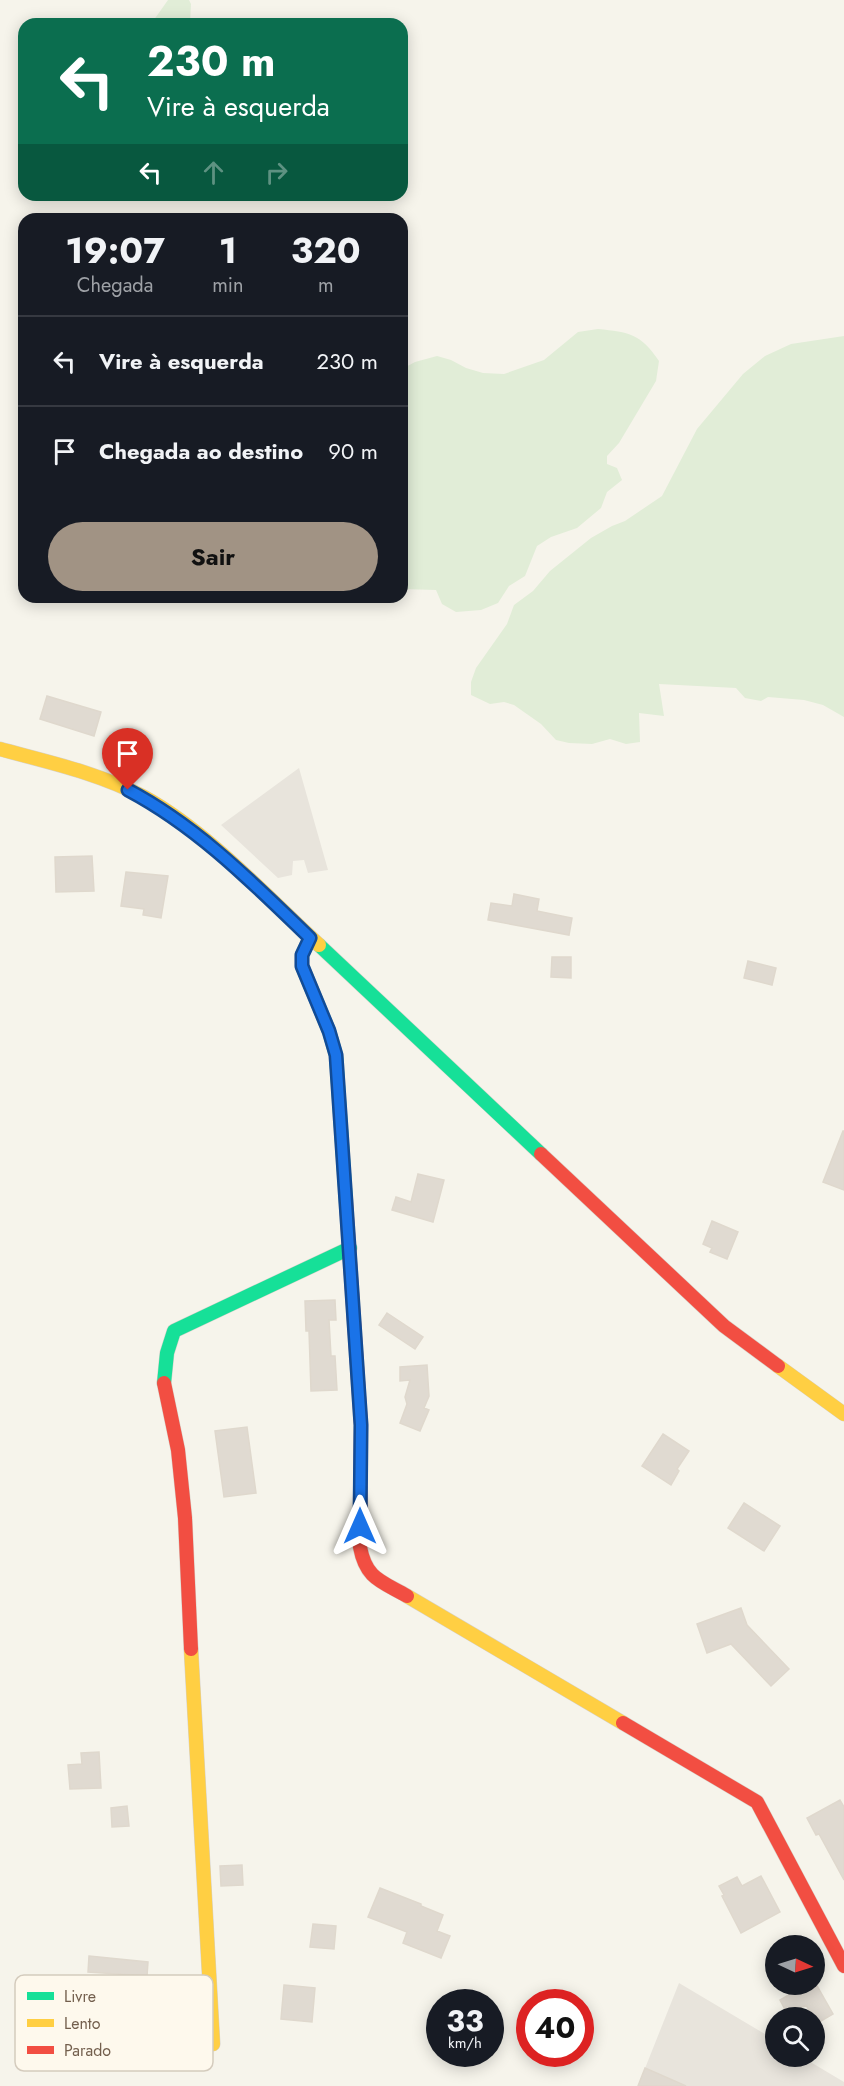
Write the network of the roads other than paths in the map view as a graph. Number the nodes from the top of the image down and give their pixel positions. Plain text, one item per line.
1 (0, 749) edge
2 (310, 938) junction
3 (350, 1248) junction
4 (844, 1414) edge
5 (844, 1965) edge
6 (209, 1975) edge

1 - 2 street
2 - 3 street
2 - 4 street
3 - 5 street
3 - 6 street

